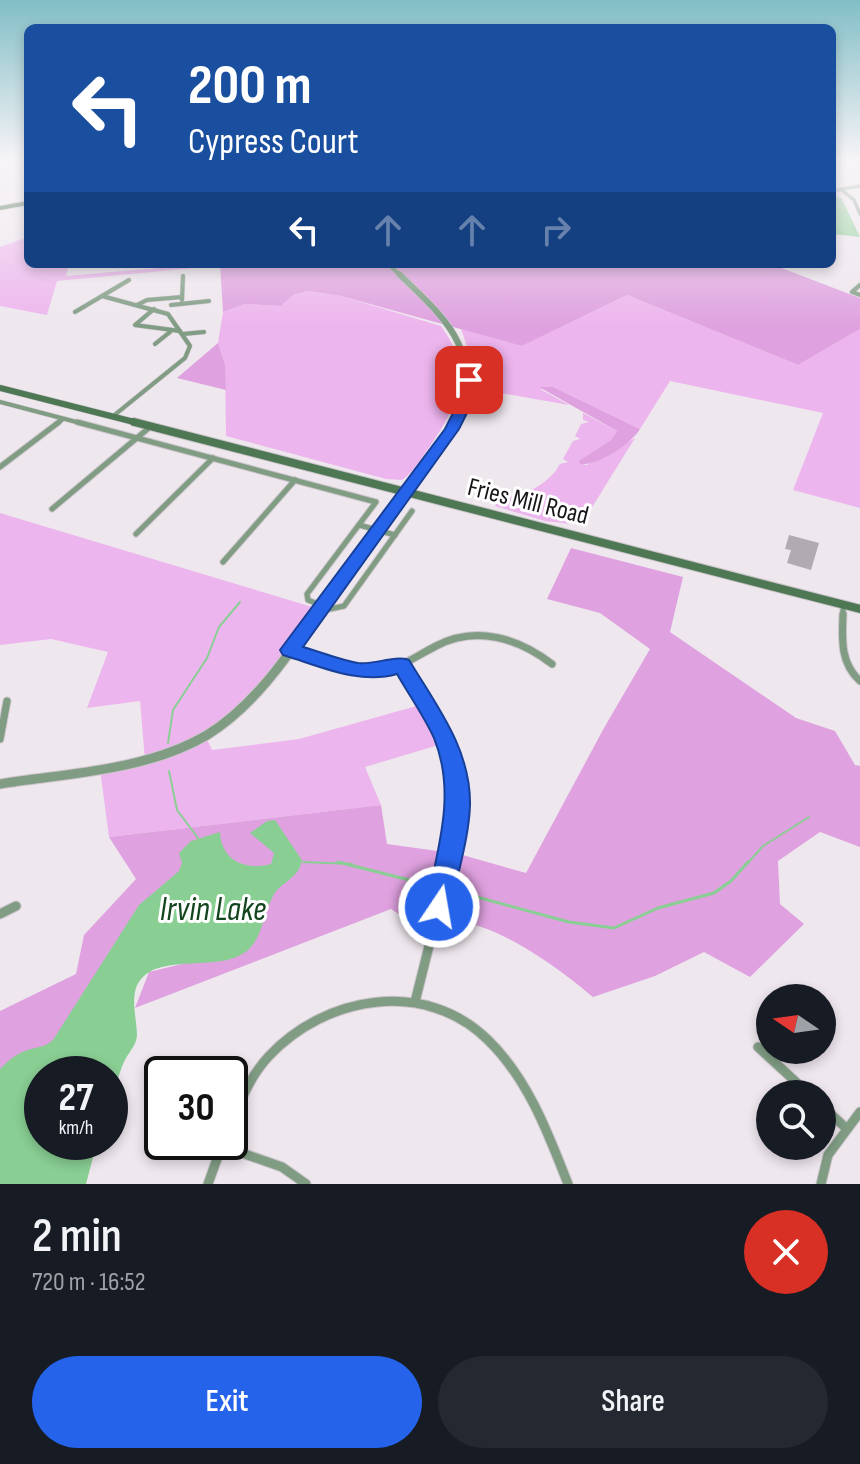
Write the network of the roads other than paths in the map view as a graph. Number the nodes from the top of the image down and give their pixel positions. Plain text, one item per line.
1 (392, 268) edge
2 (183, 276) dead end
3 (129, 280) dead end
4 (860, 285) edge
5 (860, 295) edge
6 (102, 296) junction
7 (182, 301) junction
8 (209, 301) dead end
9 (137, 305) junction
10 (171, 305) dead end
11 (154, 309) junction
12 (75, 312) dead end
13 (170, 332) junction
14 (181, 332) junction
15 (204, 332) dead end
16 (155, 344) dead end
17 (0, 388) edge
18 (10, 391) junction
19 (0, 400) edge
20 (112, 417) junction
21 (63, 419) junction
22 (150, 427) junction
23 (136, 438) junction
24 (213, 458) junction
25 (0, 467) edge
26 (295, 480) junction
27 (405, 493) junction
28 (52, 509) dead end
29 (412, 511) dead end
30 (359, 525) junction
31 (378, 530) junction
32 (136, 534) dead end
33 (395, 535) junction
34 (223, 562) dead end
35 (843, 604) junction
36 (322, 607) junction
37 (860, 609) edge
38 (290, 650) junction
39 (552, 664) dead end
40 (402, 665) junction
41 (860, 681) edge
42 (7, 701) dead end
43 (0, 739) edge
44 (0, 784) edge
45 (16, 906) dead end
46 (0, 914) edge
47 (415, 1002) junction
48 (776, 1064) edge
49 (794, 1080) edge
50 (248, 1090) edge
51 (860, 1112) edge
52 (836, 1119) edge
53 (846, 1128) junction
54 (248, 1154) edge
55 (217, 1160) edge
56 (208, 1184) edge
57 (306, 1184) edge
58 (568, 1184) edge
59 (821, 1184) edge

1 - 27 street
2 - 7 street
3 - 6 street
4 - 5 street
6 - 9 street
6 - 12 street
7 - 8 street
7 - 9 street
7 - 10 street
9 - 11 street
11 - 13 street
11 - 14 street
13 - 14 street
13 - 16 street
14 - 15 street
14 - 20 street
17 - 18 main road, Fries Mill Road
18 - 19 street
18 - 20 main road, Fries Mill Road
19 - 21 street
20 - 22 main road, Fries Mill Road
21 - 23 street
21 - 25 street
22 - 23 street
22 - 27 main road, Fries Mill Road
23 - 24 street
23 - 28 street
24 - 26 street
24 - 32 street
26 - 30 street
26 - 34 street
27 - 31 street
27 - 35 main road, Fries Mill Road
29 - 33 street
30 - 31 street
30 - 36 street
31 - 33 street
31 - 36 street
33 - 36 street
35 - 37 main road, Fries Mill Road
35 - 41 street
36 - 38 street
38 - 40 street
38 - 44 street
39 - 40 street
40 - 47 street
42 - 43 street
45 - 46 street
47 - 50 street
47 - 58 street
48 - 49 street
51 - 53 street
52 - 53 street
53 - 59 street
54 - 57 street
55 - 56 street

